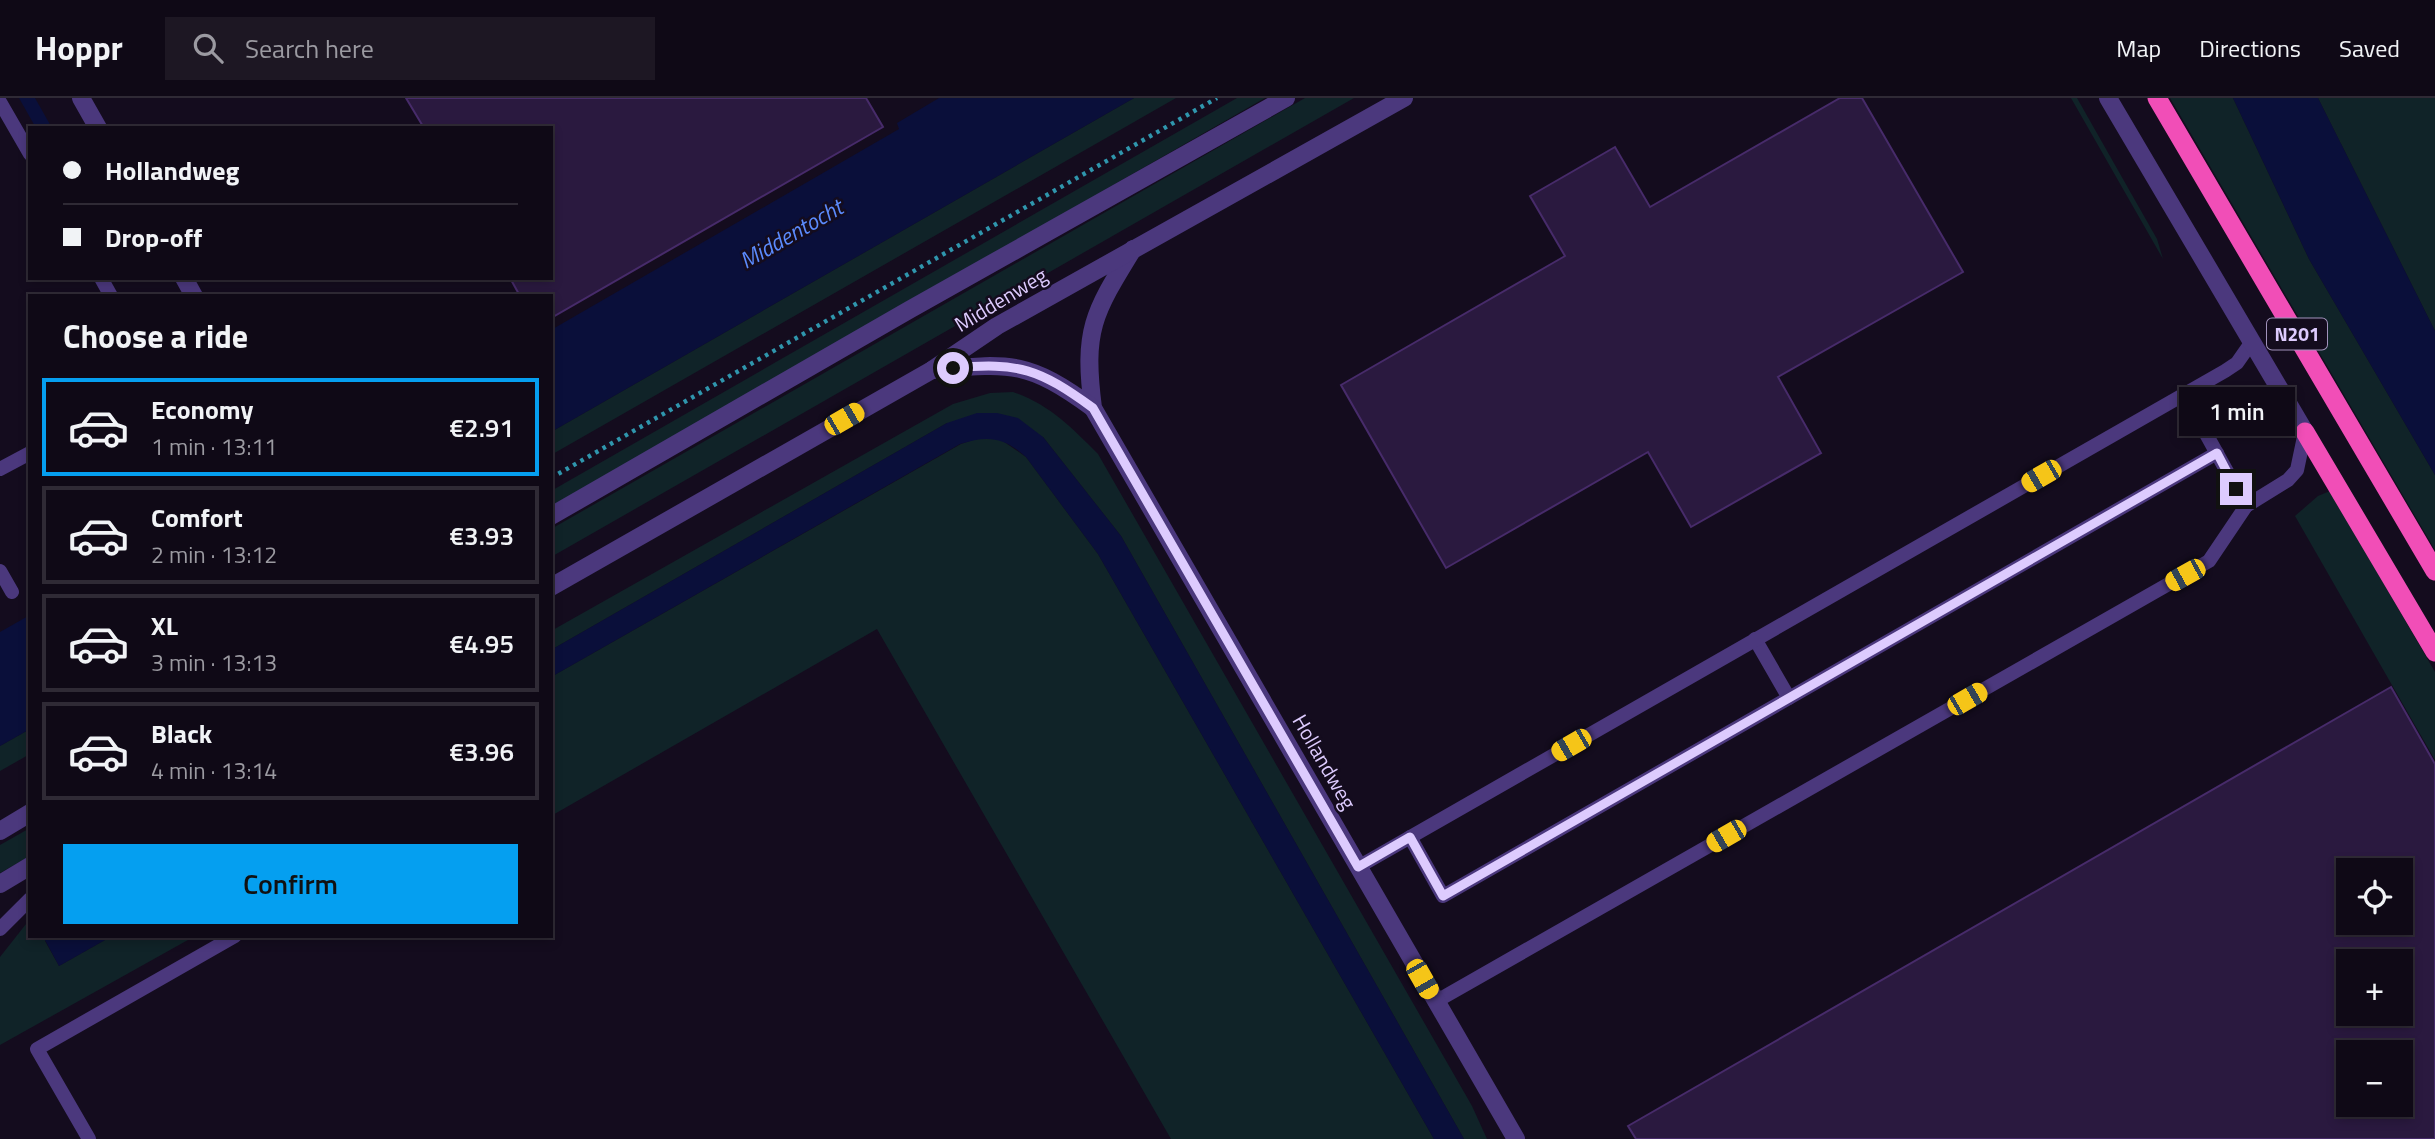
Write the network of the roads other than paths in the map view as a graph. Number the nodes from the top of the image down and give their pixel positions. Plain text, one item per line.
1 (81, 98) edge
2 (1286, 98) edge
3 (1404, 98) edge
4 (2108, 98) edge
5 (2157, 98) edge
6 (0, 102) edge
7 (97, 126) edge
8 (28, 151) edge
9 (1133, 249) junction
10 (2251, 343) junction
11 (932, 370) junction
12 (2184, 394) junction
13 (1093, 408) junction
14 (2305, 432) junction
15 (2217, 453) junction
16 (28, 454) edge
17 (0, 469) edge
18 (2246, 506) junction
19 (553, 515) edge
20 (0, 571) edge
21 (2435, 571) edge
22 (553, 586) edge
23 (12, 592) dead end
24 (1755, 639) junction
25 (2435, 652) edge
26 (1789, 698) junction
27 (28, 814) edge
28 (0, 831) edge
29 (1410, 837) junction
30 (28, 867) edge
31 (1358, 867) junction
32 (0, 884) edge
33 (28, 901) edge
34 (0, 929) edge
35 (231, 938) edge
36 (1435, 1002) junction
37 (89, 1139) edge
38 (1516, 1139) edge

1 - 7 street
2 - 19 street, Middenweg
3 - 9 street, Middenweg
4 - 10 street
5 - 21 highway, N201
6 - 8 lane
9 - 11 street, Middenweg
9 - 13 street, Hollandweg
10 - 12 lane
10 - 14 street
11 - 13 street, Hollandweg
11 - 22 street, Middenweg
12 - 15 lane
12 - 24 lane
13 - 31 street, Hollandweg
14 - 18 lane
14 - 25 highway
15 - 18 lane
15 - 26 lane
16 - 17 lane
18 - 36 lane
20 - 23 lane
24 - 26 lane
24 - 29 lane
26 - 29 lane
27 - 28 street
29 - 31 lane
30 - 32 street
31 - 36 street, Hollandweg
33 - 34 lane
35 - 37 lane
36 - 38 street, Hollandweg

